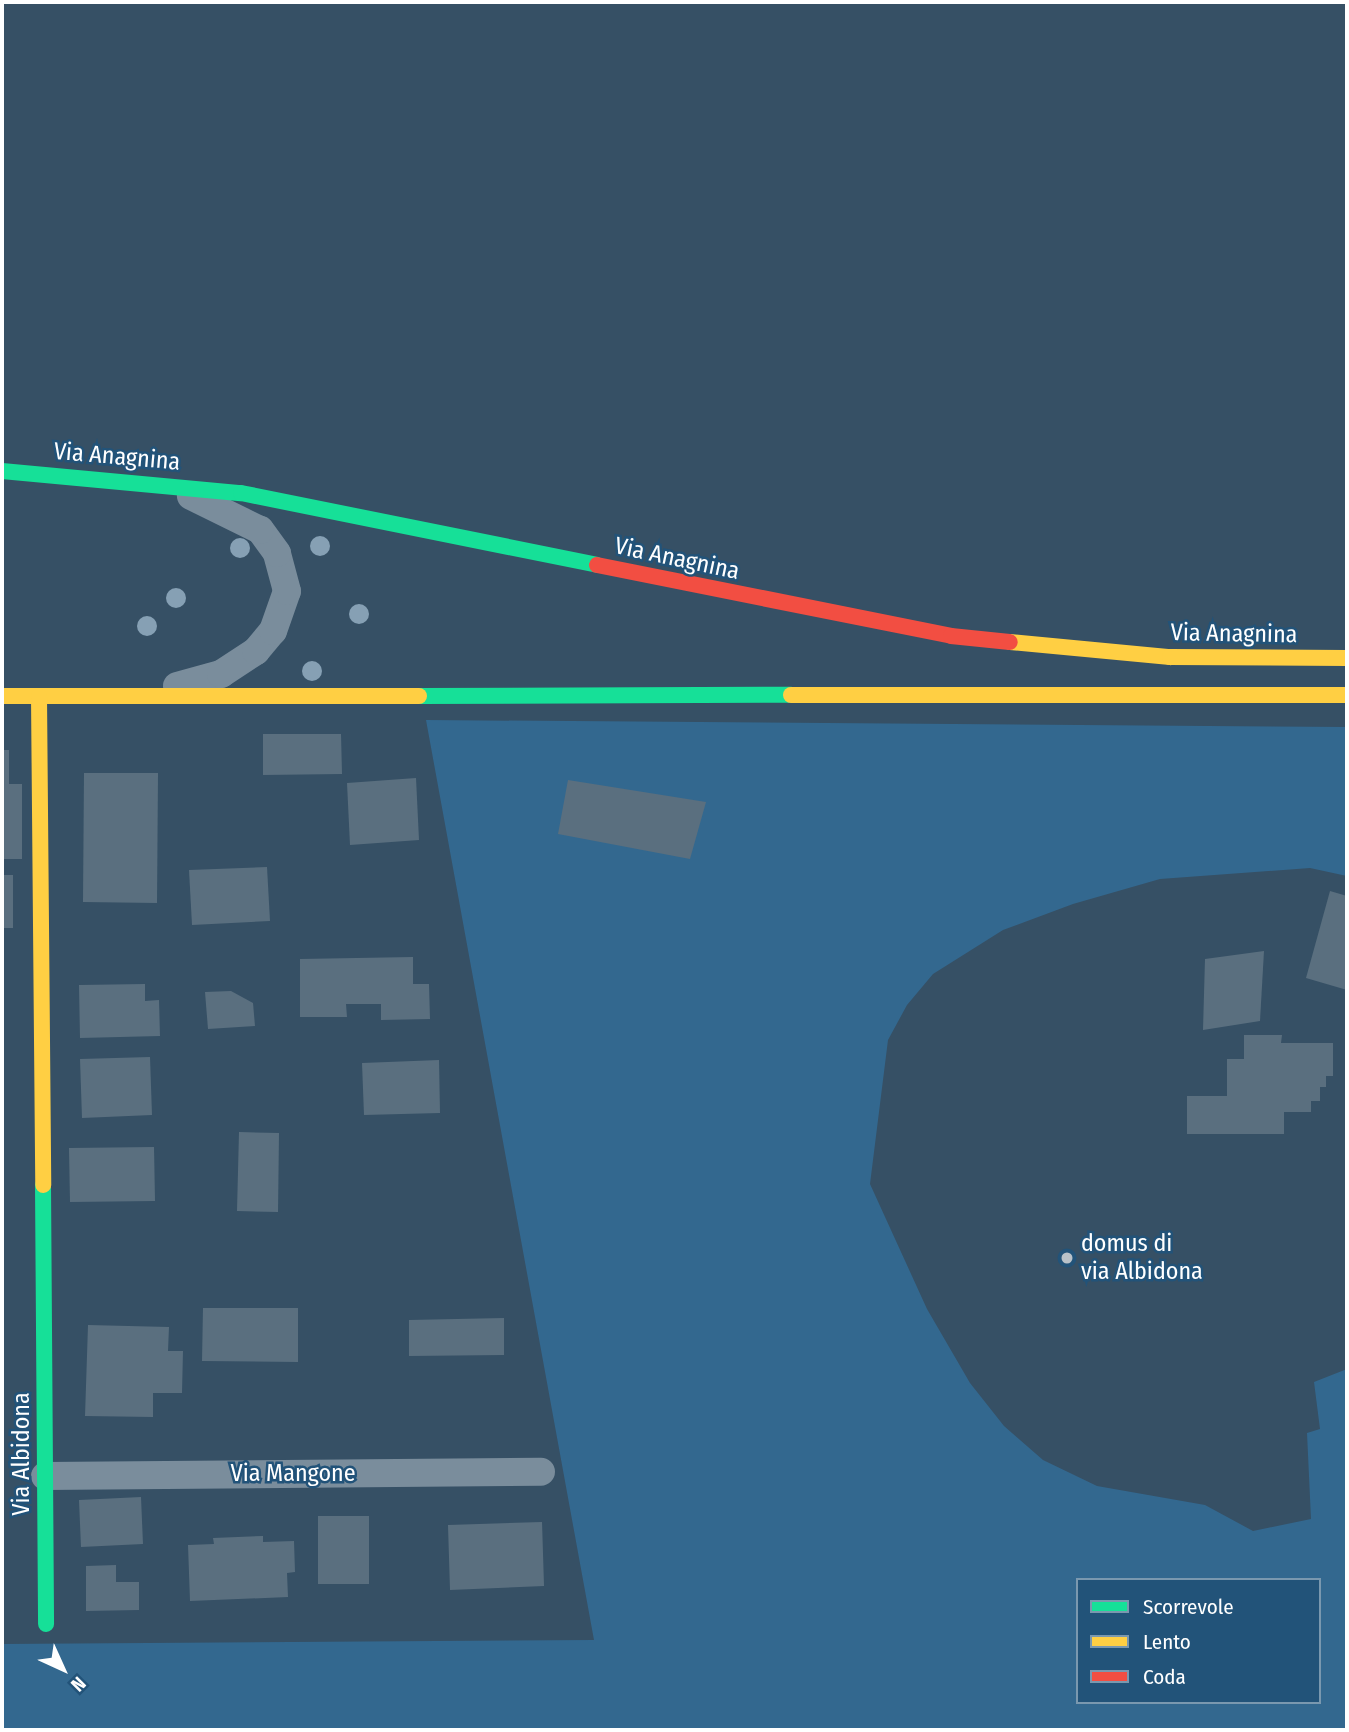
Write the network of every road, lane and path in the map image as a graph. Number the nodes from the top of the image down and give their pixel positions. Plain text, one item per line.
1 (2, 471) edge
2 (160, 483) junction
3 (1347, 658) edge
4 (1347, 695) edge
5 (2, 696) edge
6 (39, 696) junction
7 (140, 696) junction
8 (541, 1472) dead end
9 (45, 1476) junction
10 (46, 1624) dead end

1 - 2 main road, Via Anagnina
2 - 3 main road, Via Anagnina
2 - 7 street
4 - 7 main road
5 - 6 main road
6 - 7 main road
6 - 9 main road, Via Albidona
8 - 9 street, Via Mangone
9 - 10 main road, Via Albidona

